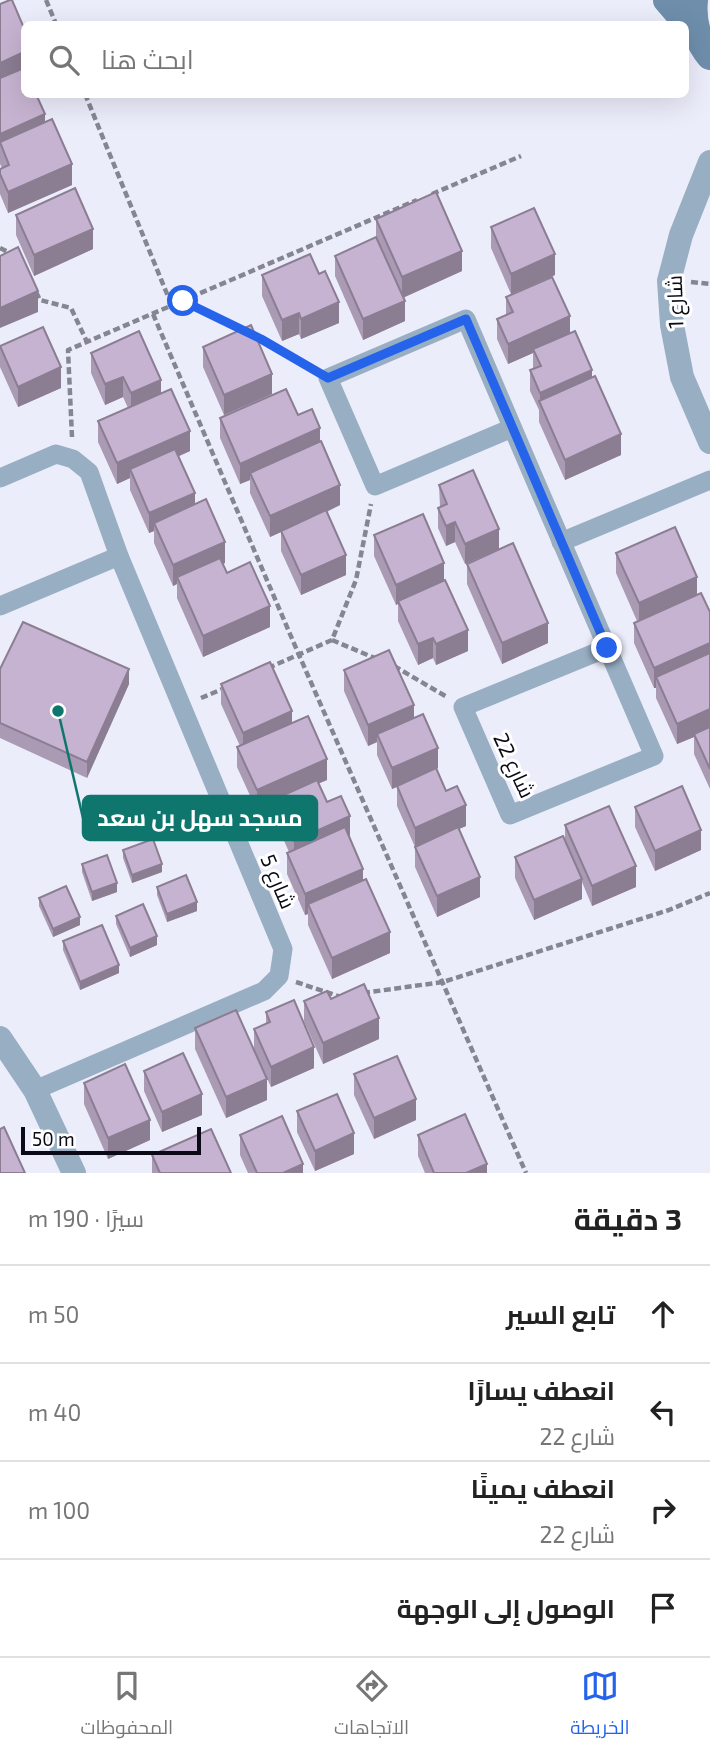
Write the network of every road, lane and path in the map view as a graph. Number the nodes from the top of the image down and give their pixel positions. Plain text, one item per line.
1 (46, 0) edge
2 (667, 0) edge
3 (694, 0) edge
4 (55, 21) edge
5 (684, 21) edge
6 (689, 27) edge
7 (704, 46) edge
8 (87, 98) edge
9 (521, 156) dead end
10 (710, 162) edge
11 (0, 248) edge
12 (19, 257) edge
13 (34, 289) edge
14 (183, 301) junction
15 (172, 306) junction
16 (153, 314) junction
17 (87, 342) junction
18 (328, 378) junction
19 (512, 428) junction
20 (710, 442) edge
21 (73, 459) junction
22 (0, 478) edge
23 (710, 480) edge
24 (375, 486) junction
25 (561, 542) junction
26 (120, 556) junction
27 (0, 606) edge
28 (332, 640) junction
29 (607, 648) junction
30 (299, 655) junction
31 (264, 670) edge
32 (229, 686) edge
33 (463, 706) junction
34 (182, 707) junction
35 (710, 893) edge
36 (278, 976) junction
37 (443, 982) junction
38 (0, 1038) edge
39 (35, 1090) junction
40 (74, 1173) edge
41 (526, 1173) edge

1 - 4 path
2 - 5 main road
3 - 7 main road
6 - 7 main road
8 - 15 path
9 - 14 path
10 - 20 street, شارع 1
11 - 12 path
13 - 17 path
14 - 15 path
14 - 18 path
15 - 16 path
16 - 17 path
16 - 30 path
17 - 21 path
18 - 19 street, شارع 22
18 - 24 street
19 - 24 street
19 - 25 street, شارع 22
21 - 22 street
21 - 26 street, شارع 5
23 - 25 street
24 - 28 path
25 - 29 street, شارع 22
26 - 27 street
26 - 34 street, شارع 5
28 - 30 path
28 - 33 path
29 - 33 street
29 - 33 street, شارع 22
30 - 31 path
30 - 37 path
32 - 34 path
34 - 36 street, شارع 5
35 - 37 path
36 - 37 path
36 - 39 street
37 - 41 path
38 - 39 street
39 - 40 street

